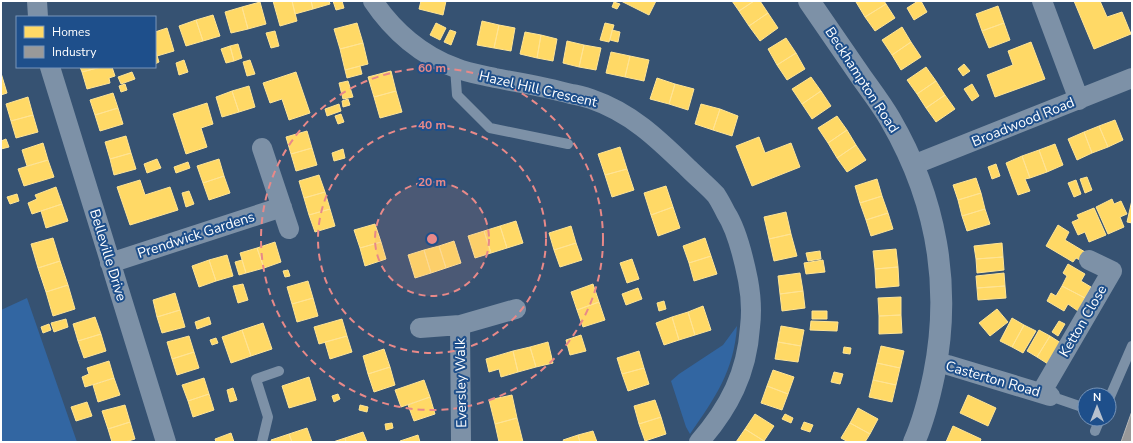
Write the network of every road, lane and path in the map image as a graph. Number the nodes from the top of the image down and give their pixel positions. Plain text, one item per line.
1 (36, 1) edge
2 (373, 1) edge
3 (809, 1) edge
4 (1042, 1) edge
5 (38, 16) edge
6 (50, 68) edge
7 (455, 68) junction
8 (1132, 78) edge
9 (1079, 100) junction
10 (568, 144) dead end
11 (262, 148) dead end
12 (914, 165) junction
13 (282, 207) junction
14 (289, 229) dead end
15 (1089, 260) dead end
16 (110, 263) junction
17 (516, 309) dead end
18 (460, 325) junction
19 (420, 328) dead end
20 (1132, 346) edge
21 (936, 363) junction
22 (278, 371) dead end
23 (1114, 387) edge
24 (1046, 395) junction
25 (1077, 405) edge
26 (1097, 427) edge
27 (1095, 431) dead end
28 (166, 442) edge
29 (262, 442) edge
30 (461, 442) edge
31 (699, 442) edge
32 (914, 442) edge

1 - 5 street
2 - 7 street, Hazel Hill Crescent
3 - 12 street, Beckhampton Road
4 - 9 street
6 - 16 street, Belleville Drive
7 - 10 lane
7 - 31 street, Hazel Hill Crescent
8 - 9 street, Broadwood Road
9 - 12 street, Broadwood Road
11 - 13 street
12 - 21 street, Beckhampton Road
13 - 14 street
13 - 16 street, Prendwick Gardens
15 - 24 street, Ketton Close
16 - 28 street, Belleville Drive
17 - 18 street
18 - 19 street
18 - 30 street, Eversley Walk
20 - 23 lane
21 - 24 street, Casterton Road
21 - 32 street, Beckhampton Road
22 - 29 lane
24 - 25 lane
26 - 27 lane

